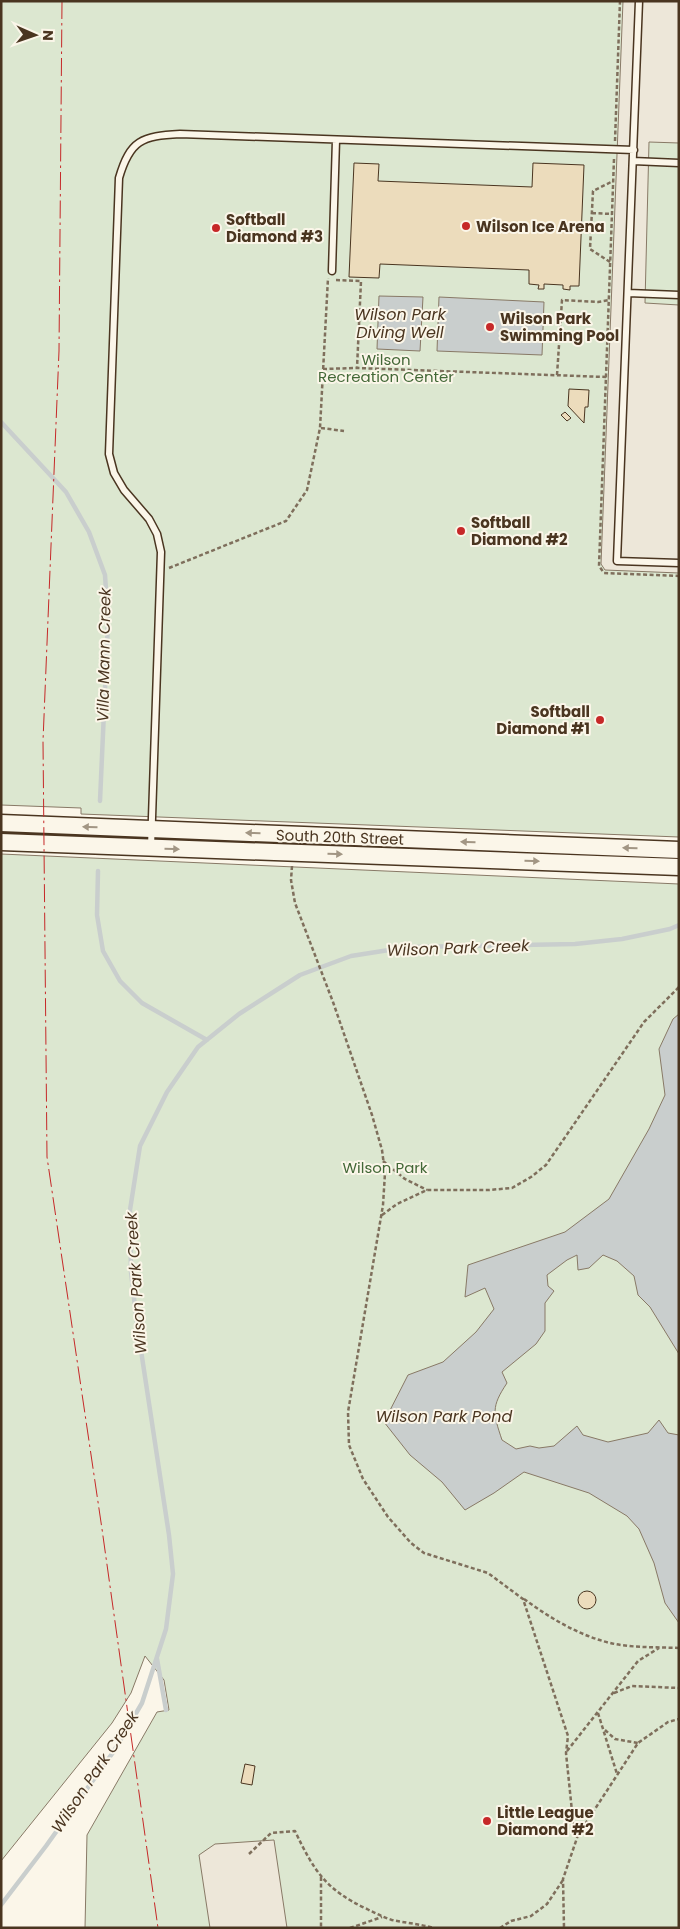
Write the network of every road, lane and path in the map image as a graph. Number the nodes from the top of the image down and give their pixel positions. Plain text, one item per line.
1 (620, 1) edge
2 (639, 1) edge
3 (336, 140) junction
4 (614, 150) junction
5 (634, 150) junction
6 (633, 161) junction
7 (679, 163) edge
8 (613, 181) junction
9 (592, 213) junction
10 (612, 214) junction
11 (610, 262) junction
12 (332, 272) joint
13 (328, 279) junction
14 (628, 293) junction
15 (679, 296) edge
16 (609, 300) junction
17 (357, 368) junction
18 (323, 369) junction
19 (557, 375) junction
20 (606, 377) junction
21 (320, 428) junction
22 (344, 431) dead end
23 (679, 563) edge
24 (161, 571) junction
25 (679, 576) edge
26 (1, 824) edge
27 (152, 830) junction
28 (297, 835) junction
29 (1, 842) edge
30 (151, 848) junction
31 (679, 850) edge
32 (296, 853) junction
33 (679, 867) edge
34 (679, 987) edge
35 (384, 1161) junction
36 (427, 1190) junction
37 (381, 1216) junction
38 (523, 1599) junction
39 (661, 1648) junction
40 (679, 1648) edge
41 (679, 1688) edge
42 (613, 1694) junction
43 (598, 1713) junction
44 (679, 1719) edge
45 (604, 1729) junction
46 (638, 1743) junction
47 (566, 1753) junction
48 (617, 1775) junction
49 (578, 1835) junction
50 (249, 1854) dead end
51 (320, 1876) junction
52 (564, 1879) junction
53 (383, 1916) junction
54 (321, 1928) edge
55 (350, 1928) edge
56 (434, 1928) edge
57 (500, 1928) edge
58 (564, 1928) edge

1 - 4 path
2 - 5 lane
3 - 4 lane
3 - 12 lane
3 - 24 lane
4 - 5 lane
4 - 8 path
5 - 6 lane
6 - 7 lane
6 - 14 lane
8 - 9 path
8 - 10 path
9 - 10 path
9 - 11 path
10 - 11 path
11 - 16 path
12 - 13 path
13 - 17 path
13 - 18 path
14 - 15 lane
14 - 23 lane
16 - 19 path
16 - 20 path
17 - 18 path
17 - 19 path
18 - 21 path
19 - 20 path
20 - 25 path
21 - 22 path
21 - 24 path
24 - 27 lane
27 -> 26 street, South 20th Street
28 -> 27 street, South 20th Street
27 - 30 lane
31 -> 28 street, South 20th Street
28 - 32 lane
29 - 30 street, South 20th Street
30 -> 32 street, South 20th Street
32 -> 33 street, South 20th Street
32 - 35 path
34 - 36 path
35 - 36 path
35 - 37 path
36 - 37 path
37 - 38 path
38 - 39 path
38 - 47 path
39 - 40 path
39 - 42 path
41 - 42 path
42 - 43 path
43 - 45 path
43 - 47 path
44 - 46 path
45 - 46 path
45 - 48 path
46 - 48 path
47 - 49 path
48 - 49 path
49 - 52 path
50 - 51 path
51 - 53 path
51 - 54 path
52 - 57 path
52 - 58 path
53 - 55 path
53 - 56 path

